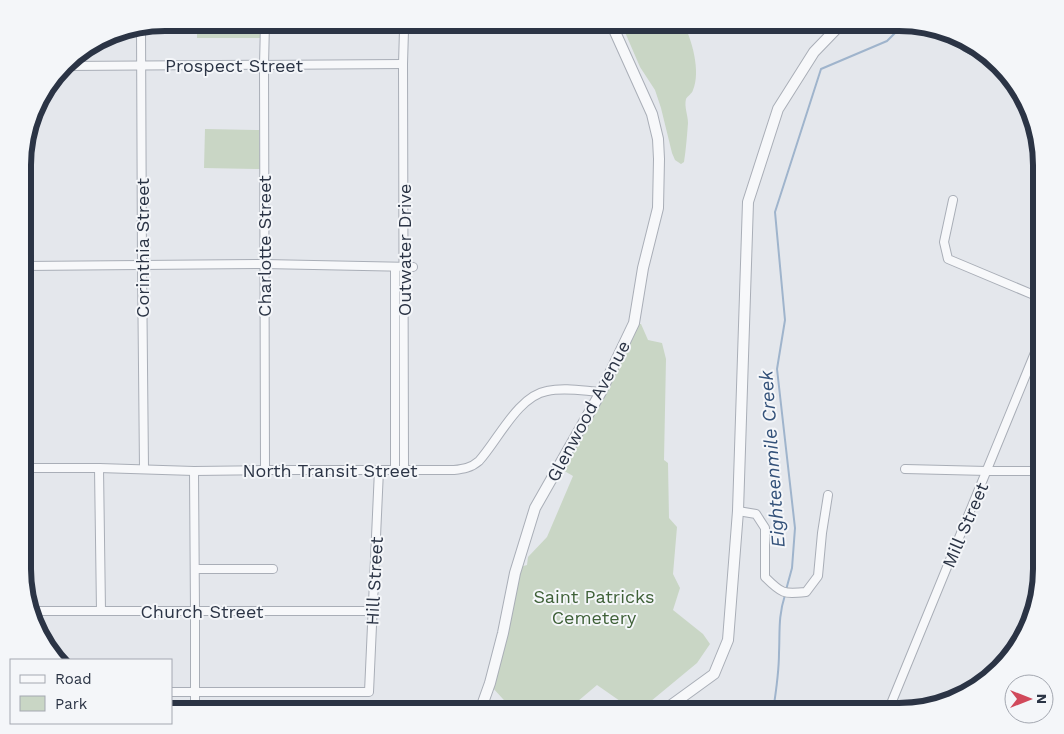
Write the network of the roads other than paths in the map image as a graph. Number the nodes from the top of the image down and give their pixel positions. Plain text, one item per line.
1 (265, 31) edge
2 (403, 31) edge
3 (616, 32) edge
4 (833, 32) edge
5 (141, 34) edge
6 (403, 64) junction
7 (264, 65) junction
8 (76, 66) edge
9 (142, 66) junction
10 (953, 200) dead end
11 (264, 264) junction
12 (142, 265) junction
13 (31, 266) edge
14 (395, 267) junction
15 (404, 267) junction
16 (414, 267) dead end
17 (1032, 294) edge
18 (1032, 360) edge
19 (601, 392) junction
20 (32, 468) edge
21 (99, 468) junction
22 (144, 469) junction
23 (905, 469) dead end
24 (265, 470) junction
25 (379, 470) junction
26 (395, 470) junction
27 (404, 470) junction
28 (194, 471) junction
29 (1032, 471) edge
30 (987, 472) junction
31 (828, 495) dead end
32 (738, 511) junction
33 (195, 569) junction
34 (273, 569) dead end
35 (101, 611) junction
36 (372, 611) junction
37 (39, 612) edge
38 (195, 612) junction
39 (172, 692) edge
40 (195, 692) junction
41 (195, 702) edge
42 (483, 702) edge
43 (674, 703) edge
44 (892, 703) edge

1 - 7 street, Charlotte Street
2 - 6 street, Outwater Drive
3 - 19 street, Glenwood Avenue
4 - 32 street
5 - 9 street, Corinthia Street
6 - 7 street, Prospect Street
6 - 15 street, Outwater Drive
7 - 9 street, Prospect Street
7 - 11 street, Charlotte Street
8 - 9 street, Prospect Street
9 - 12 street, Corinthia Street
10 - 17 street
11 - 12 street
11 - 14 street
11 - 24 street, Charlotte Street
12 - 13 street
12 - 22 street, Corinthia Street
14 - 15 street
14 - 26 street, Outwater Drive
15 - 16 street
15 - 27 street, Outwater Drive
18 - 30 street, Mill Street
19 - 27 street, North Transit Street
19 - 42 street, Glenwood Avenue
20 - 21 street, North Transit Street
21 - 22 street, North Transit Street
21 - 35 street
22 - 28 street, North Transit Street
23 - 30 street
24 - 25 street, North Transit Street
24 - 28 street, North Transit Street
25 - 26 street, North Transit Street
25 - 36 street, Hill Street
26 - 27 street, North Transit Street
28 - 33 street
29 - 30 street
30 - 44 street, Mill Street
31 - 32 street
32 - 43 street
33 - 34 street
33 - 38 street
35 - 37 street, Church Street
35 - 38 street, Church Street
36 - 38 street, Church Street
36 - 40 street, Hill Street
38 - 40 street
39 - 40 street
40 - 41 street

